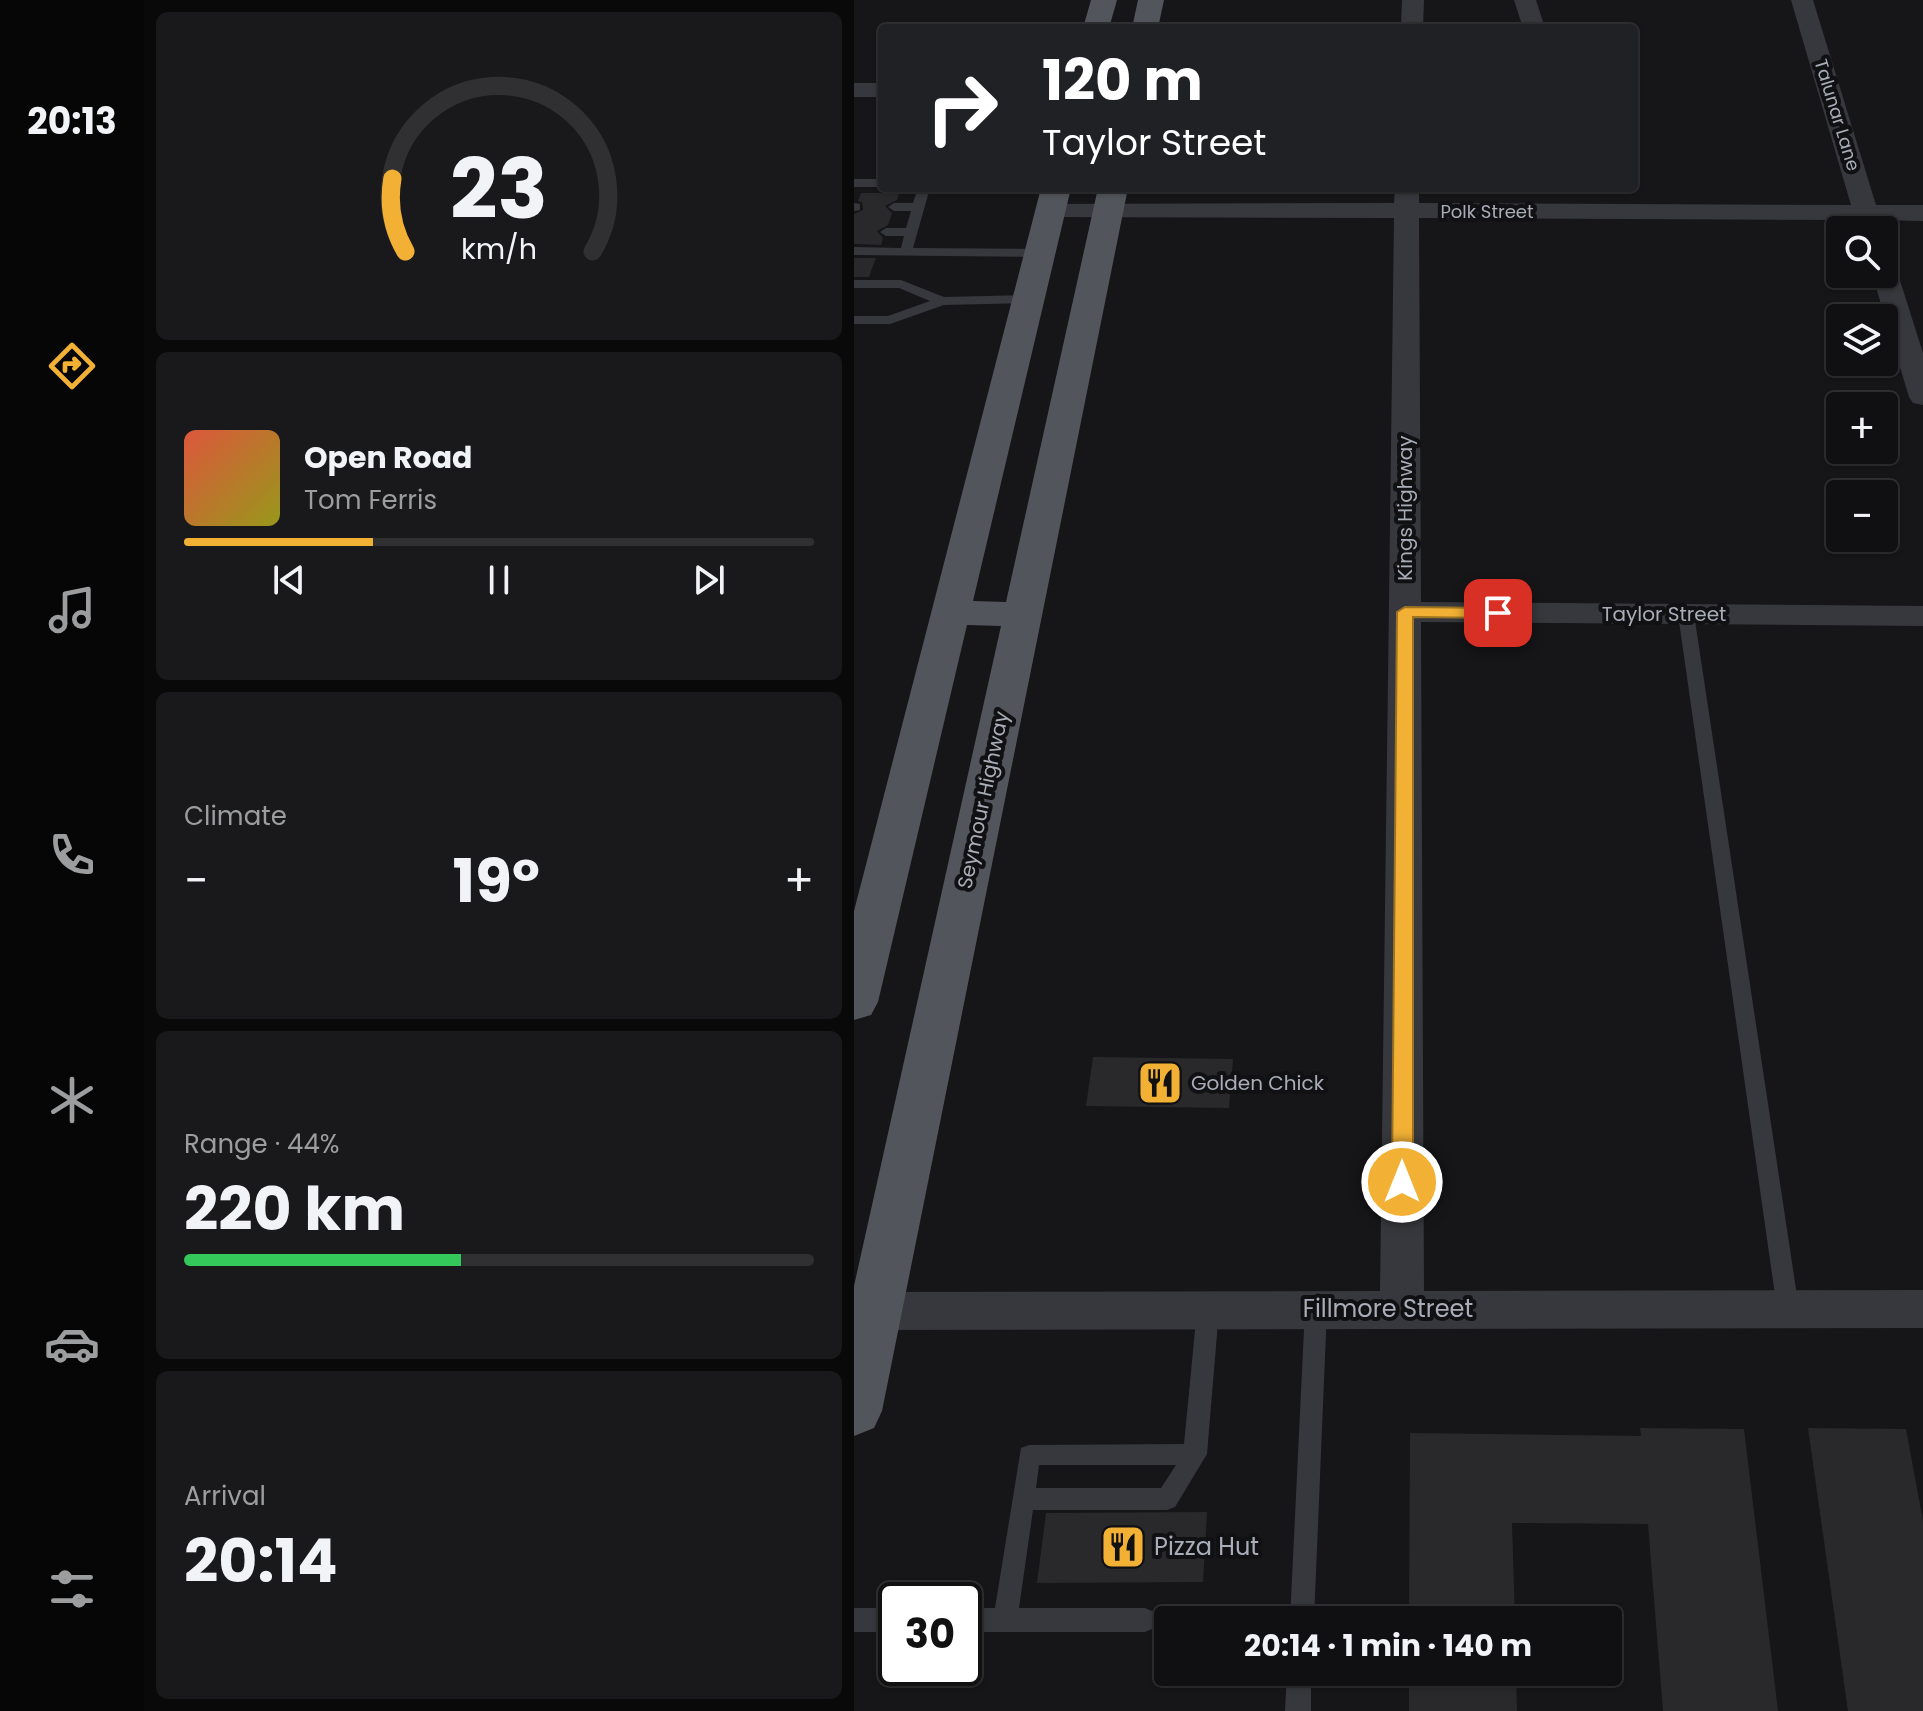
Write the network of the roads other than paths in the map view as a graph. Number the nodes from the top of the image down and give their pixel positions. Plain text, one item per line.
1 (1104, 0) edge
2 (1151, 0) edge
3 (1413, 0) edge
4 (1525, 0) edge
5 (1802, 0) edge
6 (1097, 24) edge
7 (1146, 24) edge
8 (1412, 24) edge
9 (1533, 24) edge
10 (854, 90) edge
11 (878, 90) edge
12 (854, 183) edge
13 (878, 183) edge
14 (923, 192) edge
15 (1054, 198) edge
16 (1110, 199) edge
17 (1407, 200) edge
18 (894, 207) dead end
19 (919, 207) junction
20 (1923, 213) edge
21 (1867, 216) edge
22 (1898, 217) edge
23 (1826, 219) edge
24 (886, 232) dead end
25 (911, 232) junction
26 (854, 251) edge
27 (906, 251) junction
28 (1040, 253) junction
29 (854, 284) edge
30 (1889, 288) edge
31 (1029, 299) junction
32 (942, 301) junction
33 (854, 320) edge
34 (1923, 397) edge
35 (1405, 612) junction
36 (951, 613) junction
37 (1022, 614) junction
38 (1686, 614) junction
39 (1923, 616) edge
40 (854, 1002) edge
41 (1402, 1308) junction
42 (1316, 1309) junction
43 (1788, 1309) junction
44 (1923, 1309) edge
45 (1208, 1310) junction
46 (864, 1311) edge
47 (854, 1411) edge
48 (1195, 1454) junction
49 (1023, 1499) junction
50 (1303, 1606) edge
51 (854, 1620) edge
52 (878, 1620) edge
53 (982, 1620) edge
54 (1005, 1620) junction
55 (1145, 1620) dead end
56 (1299, 1686) edge
57 (1298, 1711) edge

1 - 6 main road
2 - 7 main road
3 - 8 street
4 - 9 street
5 - 21 street, Talunar Lane
10 - 11 street
12 - 13 lane
14 - 19 lane
15 - 16 street, Polk Street
15 - 28 main road
16 - 17 street, Polk Street
16 - 37 main road, Seymour Highway
17 - 23 street, Polk Street
17 - 35 street, Kings Highway
18 - 19 lane
19 - 25 lane
20 - 22 street, Polk Street
24 - 25 lane
25 - 27 lane
26 - 27 lane
27 - 28 lane
28 - 31 main road
29 - 32 lane
30 - 34 street
31 - 32 lane
31 - 36 main road
32 - 33 lane
35 - 38 street, Taylor Street
35 - 41 street, Kings Highway
36 - 37 main road
36 - 40 main road
37 - 46 main road, Seymour Highway
38 - 39 street, Taylor Street
38 - 43 lane
41 - 42 street, Fillmore Street
41 - 43 street, Fillmore Street
42 - 45 street, Fillmore Street
42 - 50 lane
43 - 44 street, Fillmore Street
45 - 46 street, Fillmore Street
45 - 48 lane
46 - 47 main road, Seymour Highway
48 - 49 lane
48 - 49 lane
49 - 54 lane
51 - 52 lane
53 - 54 lane
54 - 55 lane
56 - 57 lane

